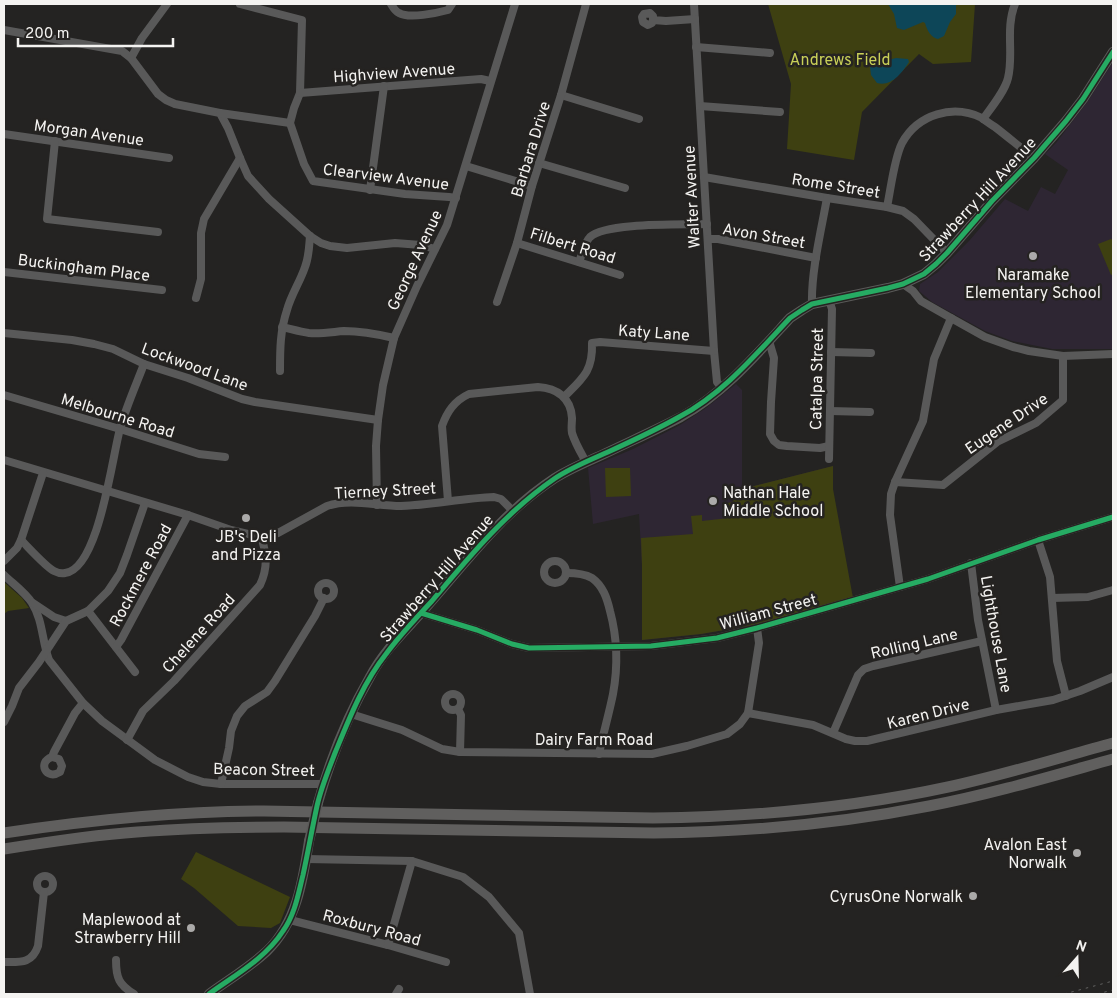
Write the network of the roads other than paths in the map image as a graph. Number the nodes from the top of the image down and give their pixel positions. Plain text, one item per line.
1 (167, 4) edge
2 (240, 4) edge
3 (391, 4) edge
4 (452, 4) edge
5 (514, 4) edge
6 (586, 4) edge
7 (694, 4) edge
8 (1015, 4) edge
9 (695, 19) junction
10 (653, 20) dead end
11 (4, 30) edge
12 (696, 48) junction
13 (1113, 52) edge
14 (770, 53) dead end
15 (131, 58) junction
16 (490, 81) junction
17 (384, 86) junction
18 (300, 93) junction
19 (561, 95) junction
20 (700, 106) junction
21 (780, 112) dead end
22 (220, 113) junction
23 (639, 119) dead end
24 (983, 119) junction
25 (290, 123) junction
26 (4, 134) edge
27 (55, 141) junction
28 (170, 158) dead end
29 (240, 158) junction
30 (1034, 158) junction
31 (539, 163) junction
32 (466, 166) junction
33 (704, 177) junction
34 (532, 186) junction
35 (625, 188) dead end
36 (370, 190) junction
37 (456, 198) junction
38 (827, 198) junction
39 (887, 207) junction
40 (707, 224) junction
41 (158, 232) dead end
42 (310, 236) junction
43 (708, 239) junction
44 (517, 242) junction
45 (435, 249) junction
46 (947, 253) junction
47 (816, 258) junction
48 (580, 262) junction
49 (4, 272) edge
50 (620, 275) dead end
51 (903, 284) junction
52 (162, 290) dead end
53 (196, 298) dead end
54 (829, 300) junction
55 (496, 302) dead end
56 (812, 304) junction
57 (951, 318) junction
58 (282, 327) junction
59 (4, 333) edge
60 (394, 338) junction
61 (769, 341) junction
62 (714, 350) junction
63 (831, 352) junction
64 (871, 352) dead end
65 (1113, 354) edge
66 (1063, 356) junction
67 (144, 364) junction
68 (280, 371) dead end
69 (721, 388) junction
70 (4, 395) edge
71 (564, 397) junction
72 (830, 411) junction
73 (870, 412) dead end
74 (378, 420) junction
75 (120, 429) junction
76 (829, 446) junction
77 (225, 457) dead end
78 (829, 459) dead end
79 (4, 460) edge
80 (586, 462) junction
81 (43, 473) junction
82 (895, 482) junction
83 (107, 491) junction
84 (448, 501) junction
85 (145, 503) junction
86 (377, 504) junction
87 (513, 511) junction
88 (188, 515) junction
89 (1113, 517) edge
90 (261, 537) junction
91 (21, 540) junction
92 (1038, 540) junction
93 (4, 562) edge
94 (971, 563) junction
95 (566, 572) dead end
96 (4, 575) edge
97 (900, 587) junction
98 (1113, 590) edge
99 (324, 598) dead end
100 (1052, 598) junction
101 (32, 603) junction
102 (88, 611) junction
103 (421, 612) junction
104 (66, 620) junction
105 (757, 628) junction
106 (982, 641) junction
107 (116, 647) junction
108 (615, 647) junction
109 (46, 652) junction
110 (135, 672) dead end
111 (1113, 678) edge
112 (1066, 696) junction
113 (83, 703) junction
114 (458, 709) dead end
115 (996, 710) junction
116 (748, 713) junction
117 (351, 714) junction
118 (4, 722) edge
119 (833, 734) junction
120 (127, 740) junction
121 (1113, 743) edge
122 (460, 752) junction
123 (599, 754) junction
124 (52, 757) dead end
125 (1113, 759) edge
126 (221, 784) junction
127 (323, 784) junction
128 (4, 833) edge
129 (4, 850) edge
130 (306, 859) junction
131 (412, 861) junction
132 (44, 892) dead end
133 (290, 920) junction
134 (388, 945) junction
135 (116, 960) dead end
136 (4, 962) edge
137 (446, 962) dead end
138 (221, 991) edge
139 (134, 994) edge
140 (209, 994) edge
141 (530, 994) edge

1 - 15 street
2 - 18 street
3 - 4 street
5 - 16 street, George Avenue
6 - 19 street, Barbara Drive
7 - 9 street, Walter Avenue
8 - 24 street
9 - 10 street
9 - 12 street, Walter Avenue
11 - 15 street
12 - 14 street
12 - 20 street, Walter Avenue
13 - 30 main road, Strawberry Hill Avenue
15 - 22 street
16 - 17 street, Highview Avenue
16 - 32 street, George Avenue
17 - 18 street, Highview Avenue
17 - 36 street
18 - 25 street
19 - 23 street
19 - 31 street, Barbara Drive
20 - 21 street
20 - 33 street, Walter Avenue
22 - 25 street
22 - 29 street
24 - 30 street
24 - 39 street
25 - 36 street, Clearview Avenue
26 - 27 street, Morgan Avenue
27 - 28 street, Morgan Avenue
27 - 41 street
29 - 42 street
29 - 53 street
30 - 46 main road, Strawberry Hill Avenue
31 - 34 street, Barbara Drive
31 - 35 street
32 - 34 street
32 - 37 street, George Avenue
33 - 38 street, Rome Street
33 - 40 street, Walter Avenue
34 - 44 street, Barbara Drive
36 - 37 street, Clearview Avenue
37 - 45 street, George Avenue
38 - 39 street, Rome Street
38 - 47 street
39 - 46 street, Rome Street
40 - 43 street, Walter Avenue
40 - 48 street
42 - 45 street
42 - 58 street
43 - 47 street, Avon Street
43 - 62 street, Walter Avenue
44 - 48 street, Filbert Road
44 - 55 street, Barbara Drive
45 - 60 street, George Avenue
46 - 51 main road, Strawberry Hill Avenue
47 - 56 street
48 - 50 street, Filbert Road
49 - 52 street, Buckingham Place
51 - 54 main road, Strawberry Hill Avenue
51 - 57 street
54 - 56 main road, Strawberry Hill Avenue
54 - 63 street, Catalpa Street
56 - 61 main road, Strawberry Hill Avenue
57 - 66 street
57 - 82 street
58 - 60 street
58 - 68 street
59 - 67 street, Lockwood Lane
60 - 74 street, George Avenue
61 - 69 main road, Strawberry Hill Avenue
61 - 76 street
62 - 69 street, Walter Avenue
62 - 71 street, Katy Lane
63 - 64 street
63 - 72 street, Catalpa Street
65 - 66 street
66 - 82 street, Eugene Drive
67 - 74 street, Lockwood Lane
67 - 75 street
69 - 80 main road, Strawberry Hill Avenue
70 - 75 street, Melbourne Road
71 - 80 street
71 - 84 street
72 - 73 street
72 - 76 street, Catalpa Street
74 - 86 street, George Avenue
75 - 77 street, Melbourne Road
75 - 83 street
76 - 78 street, Catalpa Street
79 - 81 street
80 - 87 main road, Strawberry Hill Avenue
81 - 83 street
81 - 91 street
82 - 97 street
83 - 85 street
83 - 91 street
84 - 86 street, Tierney Street
84 - 87 street, Tierney Street
85 - 88 street
85 - 102 street
86 - 90 street, Tierney Street
87 - 103 main road, Strawberry Hill Avenue
88 - 90 street
88 - 107 street, Rockmere Road
89 - 92 street, William Street
90 - 120 street, Chelene Road
91 - 93 street
92 - 94 street, William Street
92 - 100 street
94 - 97 street, William Street
94 - 106 street, Lighthouse Lane
95 - 108 street
96 - 101 street, Beacon Street
97 - 105 street, William Street
98 - 100 street
99 - 126 street
100 - 112 street
101 - 104 street
101 - 109 street, Beacon Street
102 - 104 street
102 - 107 street
103 - 108 street, William Street
103 - 117 main road, Strawberry Hill Avenue
104 - 109 street
105 - 108 street, William Street
105 - 116 street
106 - 115 street, Lighthouse Lane
106 - 119 street, Rolling Lane
107 - 110 street
108 - 123 street
109 - 113 street, Beacon Street
109 - 118 street
111 - 112 street, Karen Drive
112 - 115 street, Karen Drive
113 - 120 street, Beacon Street
113 - 124 street
114 - 122 street
115 - 119 street, Karen Drive
116 - 119 street, Karen Drive
116 - 123 street, Dairy Farm Road
117 - 122 street, Dairy Farm Road
117 - 127 main road, Strawberry Hill Avenue
120 - 126 street, Beacon Street
121 - 128 highway
122 - 123 street, Dairy Farm Road
125 - 129 highway
126 - 127 street, Beacon Street
127 - 130 main road, Strawberry Hill Avenue, bridge
130 - 131 street
130 - 133 main road, Strawberry Hill Avenue
131 - 134 street
131 - 141 street
132 - 136 street
133 - 134 street, Roxbury Road
133 - 138 main road, Strawberry Hill Avenue
134 - 137 street, Roxbury Road
135 - 139 street
138 - 140 main road, Strawberry Hill Avenue

